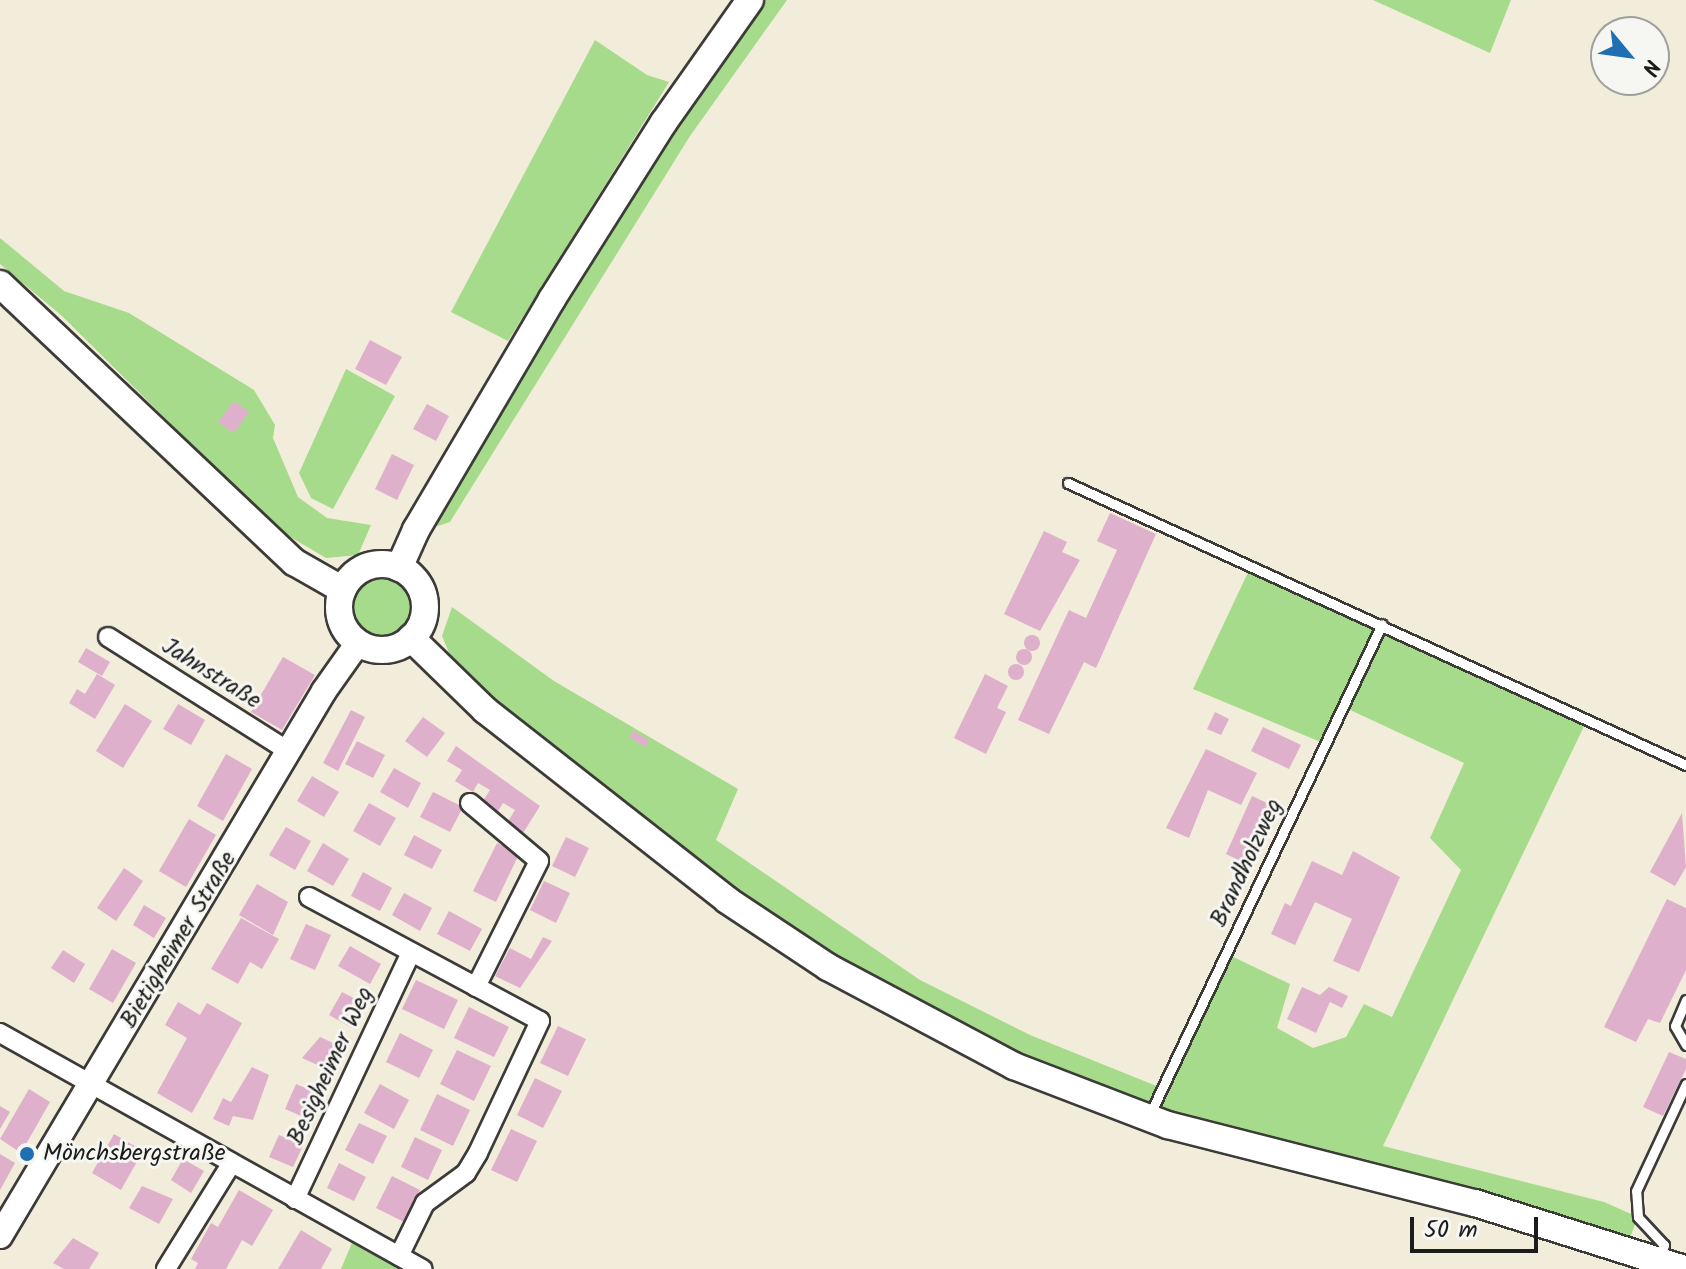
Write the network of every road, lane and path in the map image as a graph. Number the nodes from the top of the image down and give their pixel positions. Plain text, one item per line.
1 (750, 0) edge
2 (0, 284) edge
3 (1068, 483) dead end
4 (399, 568) junction
5 (343, 590) junction
6 (1382, 624) junction
7 (108, 637) dead end
8 (411, 638) junction
9 (358, 643) junction
10 (288, 751) junction
11 (1686, 765) edge
12 (470, 803) dead end
13 (309, 897) dead end
14 (411, 953) junction
15 (476, 987) junction
16 (1686, 1000) edge
17 (0, 1033) edge
18 (1686, 1045) edge
19 (93, 1083) junction
20 (1686, 1084) edge
21 (1148, 1118) junction
22 (231, 1164) junction
23 (295, 1199) junction
24 (0, 1236) edge
25 (399, 1256) junction
26 (1671, 1264) edge
27 (166, 1269) edge
28 (422, 1269) edge

1 - 4 main road
2 - 5 main road
3 - 6 lane
4 - 5 main road
4 - 8 main road
5 - 9 main road
6 - 11 lane
6 - 21 lane, Brandholzweg
7 - 10 street, Jahnstraße
8 - 9 main road
8 - 21 main road
9 - 10 street, Bietigheimer Straße
10 - 19 street, Bietigheimer Straße
12 - 15 street
13 - 14 street
14 - 15 street
14 - 23 street, Besigheimer Weg
15 - 25 street
16 - 18 lane
17 - 19 street
19 - 22 street
19 - 24 street, Bietigheimer Straße
20 - 26 lane
21 - 26 main road
22 - 23 street
22 - 27 street
23 - 25 street
25 - 28 street

